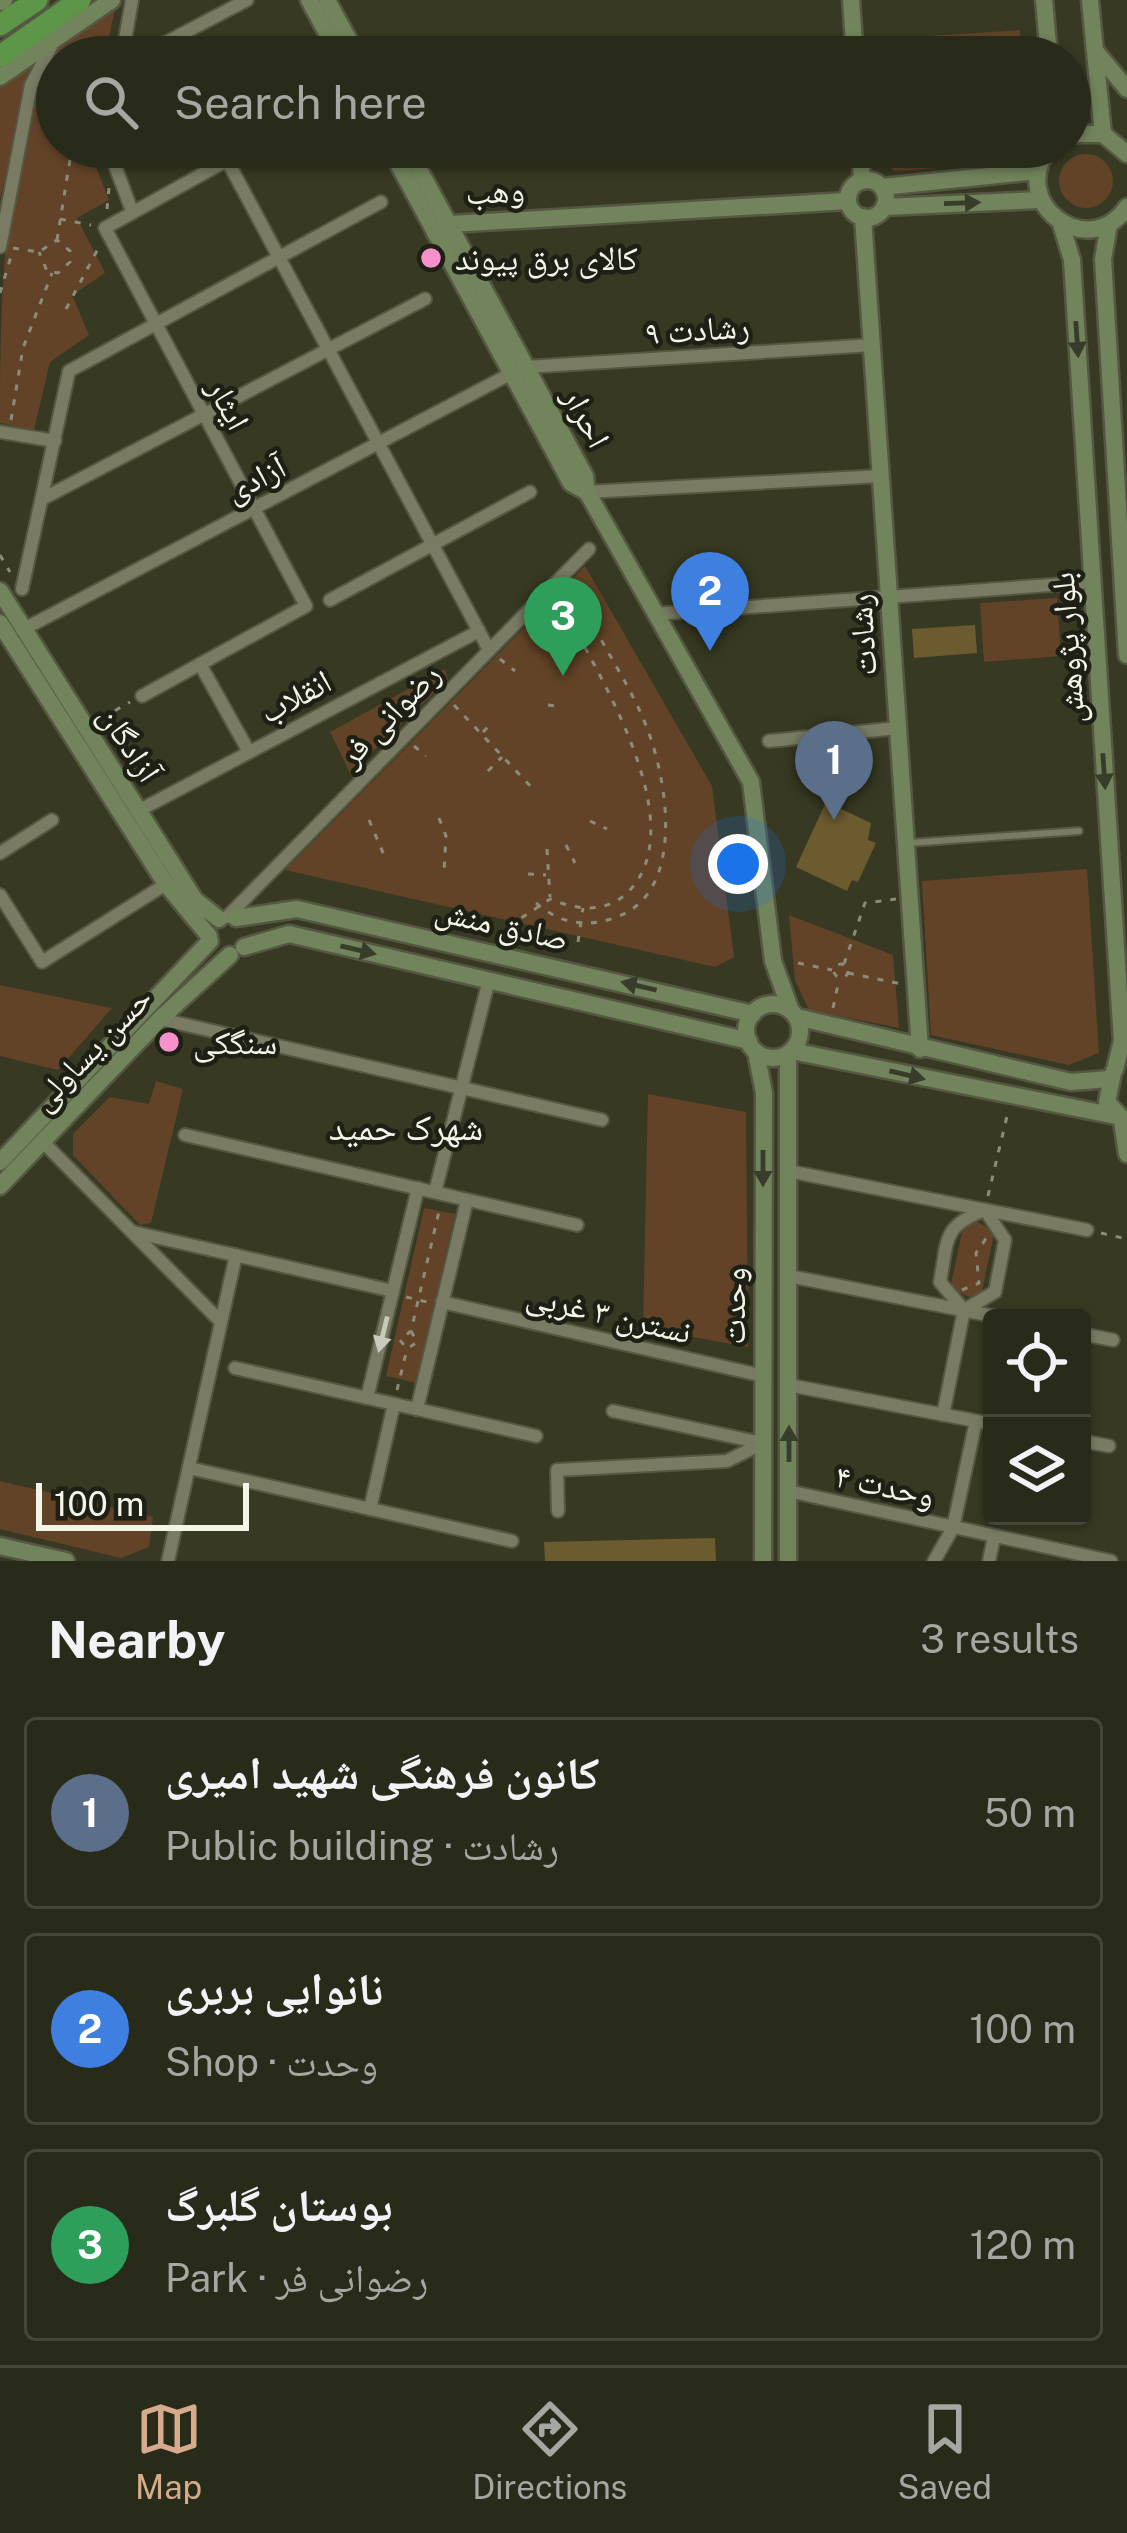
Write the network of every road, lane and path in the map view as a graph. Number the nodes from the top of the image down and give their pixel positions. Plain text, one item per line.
1 (37, 0) edge
2 (80, 0) edge
3 (112, 0) edge
4 (132, 0) edge
5 (248, 0) edge
6 (309, 0) edge
7 (327, 0) edge
8 (851, 0) edge
9 (1044, 0) edge
10 (1090, 0) edge
11 (0, 26) edge
12 (62, 34) joint
13 (59, 36) edge
14 (126, 36) edge
15 (192, 36) edge
16 (329, 36) edge
17 (347, 36) edge
18 (854, 36) edge
19 (1047, 36) edge
20 (1093, 48) junction
21 (36, 52) edge
22 (0, 56) edge
23 (36, 72) edge
24 (0, 77) edge
25 (1127, 89) edge
26 (1114, 137) edge
27 (1127, 154) edge
28 (69, 168) edge
29 (108, 168) edge
30 (115, 168) edge
31 (212, 168) edge
32 (231, 168) edge
33 (403, 168) edge
34 (416, 168) edge
35 (861, 168) edge
36 (1038, 168) edge
37 (1036, 171) junction
38 (862, 181) junction
39 (882, 187) junction
40 (1040, 200) junction
41 (848, 201) junction
42 (381, 202) dead end
43 (884, 206) junction
44 (1127, 207) edge
45 (132, 211) junction
46 (863, 217) junction
47 (60, 220) dead end
48 (1061, 224) junction
49 (1109, 224) junction
50 (105, 228) junction
51 (442, 228) junction
52 (57, 240) junction
53 (0, 247) edge
54 (39, 252) junction
55 (278, 255) junction
56 (52, 273) junction
57 (424, 299) dead end
58 (66, 309) dead end
59 (155, 322) junction
60 (872, 345) junction
61 (328, 350) junction
62 (519, 370) junction
63 (1118, 384) edge
64 (203, 412) junction
65 (4, 433) edge
66 (55, 441) junction
67 (379, 445) junction
68 (881, 476) junction
69 (530, 492) dead end
70 (586, 492) junction
71 (42, 500) junction
72 (254, 508) junction
73 (434, 546) junction
74 (589, 549) dead end
75 (0, 555) edge
76 (1092, 582) junction
77 (22, 589) joint
78 (0, 591) edge
79 (889, 596) junction
80 (330, 600) dead end
81 (654, 614) junction
82 (590, 621) dead end
83 (0, 622) edge
84 (575, 629) dead end
85 (22, 630) junction
86 (479, 631) junction
87 (558, 639) dead end
88 (573, 641) dead end
89 (489, 650) junction
90 (1127, 655) edge
91 (200, 664) junction
92 (515, 671) dead end
93 (444, 695) junction
94 (142, 696) joint
95 (548, 705) dead end
96 (562, 707) dead end
97 (492, 723) dead end
98 (84, 727) junction
99 (647, 727) junction
100 (898, 728) junction
101 (482, 734) junction
102 (631, 734) junction
103 (770, 741) dead end
104 (249, 752) junction
105 (503, 755) junction
106 (488, 771) dead end
107 (536, 792) dead end
108 (138, 811) junction
109 (665, 816) junction
110 (648, 817) junction
111 (439, 818) dead end
112 (52, 820) dead end
113 (369, 820) dead end
114 (590, 821) dead end
115 (607, 829) dead end
116 (1079, 831) dead end
117 (906, 843) junction
118 (566, 845) dead end
119 (547, 849) dead end
120 (0, 854) edge
121 (646, 854) junction
122 (384, 855) dead end
123 (664, 857) junction
124 (575, 862) dead end
125 (444, 872) dead end
126 (528, 874) dead end
127 (548, 875) junction
128 (166, 884) junction
129 (0, 895) edge
130 (910, 898) junction
131 (550, 899) junction
132 (536, 903) junction
133 (583, 908) junction
134 (227, 918) junction
135 (581, 924) junction
136 (509, 926) dead end
137 (210, 939) junction
138 (578, 941) dead end
139 (237, 951) junction
140 (773, 961) junction
141 (798, 963) dead end
142 (844, 964) junction
143 (834, 970) junction
144 (848, 973) junction
145 (840, 978) junction
146 (489, 980) junction
147 (916, 987) junction
148 (833, 1008) dead end
149 (756, 1011) junction
150 (794, 1014) junction
151 (160, 1019) junction
152 (752, 1047) junction
153 (920, 1048) junction
154 (790, 1052) junction
155 (1117, 1070) edge
156 (462, 1087) junction
157 (1011, 1098) junction
158 (602, 1120) dead end
159 (1122, 1120) edge
160 (185, 1135) dead end
161 (42, 1142) junction
162 (1127, 1154) edge
163 (0, 1162) edge
164 (788, 1171) junction
165 (0, 1186) edge
166 (418, 1188) junction
167 (440, 1193) junction
168 (466, 1200) junction
169 (985, 1210) junction
170 (578, 1226) dead end
171 (1087, 1230) joint
172 (133, 1232) junction
173 (1127, 1239) edge
174 (236, 1255) junction
175 (789, 1276) junction
176 (393, 1291) junction
177 (418, 1300) junction
178 (442, 1302) junction
179 (964, 1310) junction
180 (983, 1314) edge
181 (221, 1322) junction
182 (411, 1331) junction
183 (1091, 1336) edge
184 (1113, 1340) dead end
185 (407, 1349) junction
186 (235, 1368) dead end
187 (763, 1376) junction
188 (789, 1385) junction
189 (367, 1398) junction
190 (394, 1404) junction
191 (417, 1409) junction
192 (613, 1411) dead end
193 (943, 1415) junction
194 (976, 1421) junction
195 (983, 1422) edge
196 (536, 1436) dead end
197 (763, 1443) junction
198 (1091, 1444) edge
199 (1109, 1447) dead end
200 (189, 1468) junction
201 (788, 1492) junction
202 (370, 1509) junction
203 (558, 1510) dead end
204 (952, 1528) junction
205 (994, 1537) junction
206 (512, 1541) dead end
207 (0, 1546) edge
208 (66, 1561) edge
209 (168, 1561) edge
210 (763, 1561) edge
211 (788, 1561) edge
212 (934, 1561) edge
213 (989, 1561) edge
214 (1111, 1561) edge

1 - 11 highway
2 - 22 highway
3 - 12 street
4 - 14 street
5 - 15 street
6 - 16 street
7 - 17 street
8 - 18 street
9 - 19 street
10 - 20 street
12 - 13 street
20 - 25 street
20 - 26 street
21 - 24 street
23 - 53 street
26 - 27 street
28 - 52 path
29 - 50 path
30 - 45 street
31 - 45 street
32 - 55 street
33 - 51 street, احرار
34 - 51 street, احرار
35 - 38 street
36 - 37 street
37 - 39 street
37 - 40 street
38 - 39 street
38 - 41 street
39 - 43 street
43 -> 40 street
40 - 48 street
41 - 46 street
41 - 51 street, وهب
42 - 55 street
43 - 46 street
44 - 49 street
45 - 50 street
46 - 60 street, رشادت
47 - 50 path
48 - 49 street
48 -> 76 street, بلوار پژوهش
49 - 63 street, بلوار پژوهش
50 - 58 path
50 - 59 street, ایثار
51 - 62 street, احرار
52 - 54 path
52 - 56 path
53 - 54 path
54 - 56 path
55 - 59 street
55 - 61 street
56 - 65 path
57 - 61 street
59 - 64 street, ایثار
59 - 66 street
60 - 62 street, رشادت ۹
60 - 68 street, رشادت
61 - 64 street
61 - 67 street
62 - 67 street, آزادی
62 - 70 street, احرار
63 - 90 street, بلوار پژوهش
64 - 71 street
64 - 72 street, ایثار
65 - 66 street
66 - 71 street
67 - 72 street, آزادی
67 - 73 street
68 - 70 street
68 - 79 street, رشادت
69 - 73 street
70 - 81 street
71 - 77 street
72 - 85 street, آزادی
72 - 91 street, ایثار
73 - 80 street
73 - 86 street
74 - 89 street, رضوانی فر
75 - 77 path
76 - 79 street
76 -> 155 street, بلوار پژوهش
78 - 85 street, آزادگان
79 - 81 street
79 - 100 street, رشادت
81 - 140 street
82 - 99 path
83 - 128 street, آزادگان
84 - 102 path
85 - 98 street, آزادگان
86 - 89 street
86 - 104 street, انقلاب
87 - 88 path
89 - 92 path
89 - 93 street, رضوانی فر
91 - 94 street
91 - 104 street
93 - 101 path
93 - 134 street, رضوانی فر
94 - 98 path
95 - 96 path
97 - 101 path
98 - 108 street, آزادگان
99 - 102 path
99 - 109 path
100 - 103 street
100 - 117 street, رشادت
101 - 105 path
102 - 110 path
104 - 108 street, انقلاب
105 - 106 path
105 - 107 path
108 - 134 street, آزادگان
109 - 110 path
109 - 123 path
110 - 121 path
111 - 125 path
112 - 120 street
113 - 122 path
114 - 115 path
116 - 117 lane
117 - 130 street, رشادت
118 - 124 path
119 - 127 path
121 - 123 path
121 - 133 path
123 - 135 path
126 - 127 path
127 - 131 path
128 - 129 street
128 - 137 street, آزادگان
130 - 142 path
130 - 147 street, رشادت
131 - 132 path
131 - 133 path
132 - 135 path
132 - 136 path
133 - 135 path
134 - 137 street, حسن یساولی
134 - 139 street
149 -> 134 street, صادق منش
135 - 138 path
137 - 139 street, آزادگان
137 - 163 street, حسن یساولی
139 -> 146 street, صادق منش
139 - 151 street, حسن یساولی
140 - 149 street
140 - 150 street
141 - 143 path
142 - 143 path
142 - 144 path
143 - 145 path
144 - 145 path
144 - 147 path
145 - 148 path
146 - 152 street, صادق منش
146 - 156 street
147 - 153 street, رشادت
149 - 150 street
149 - 152 street
150 - 153 street
150 - 154 street
151 - 156 street
151 - 161 street, حسن یساولی
152 - 154 street
152 -> 187 street, وحدت
153 - 155 street
154 -> 157 street
154 - 164 street, وحدت
155 - 159 street, بلوار پژوهش
156 - 158 street
156 - 167 street
157 - 159 street
157 - 169 path
159 - 162 street, بلوار پژوهش
160 - 166 street
161 - 165 street, حسن یساولی
161 - 172 street
164 - 169 street
164 - 175 street, وحدت
166 - 167 street
166 - 176 street
167 - 168 street
167 - 177 path
168 - 170 street
168 - 178 street
169 - 171 street
169 - 179 path
169 - 179 street
169 - 179 street
171 - 173 path
172 - 174 street
172 - 181 street
174 - 176 street
174 - 181 street
175 - 179 street
175 - 188 street, وحدت
176 - 177 path
176 -> 189 street
177 - 178 path
177 - 182 path
178 - 187 street, نسترن ۳ غربی
178 - 191 street
179 - 180 street
179 - 193 street
181 - 200 street
182 - 185 path
182 - 185 path
183 - 184 street
185 - 190 path
186 - 189 street
187 - 197 street, وحدت
188 - 193 street
201 -> 188 street, وحدت
189 - 190 street
190 - 191 street
190 - 202 street
191 - 196 street
192 - 197 street
193 - 194 street
194 - 195 street
194 - 204 street
197 - 203 street
197 - 210 street, وحدت
198 - 199 street
200 - 202 street
200 - 209 street
201 - 204 street, وحدت ۴
201 - 211 street, وحدت
202 - 206 street
204 - 205 street, وحدت ۴
204 - 212 street
205 - 213 street
205 - 214 street, وحدت ۴
207 - 208 street

